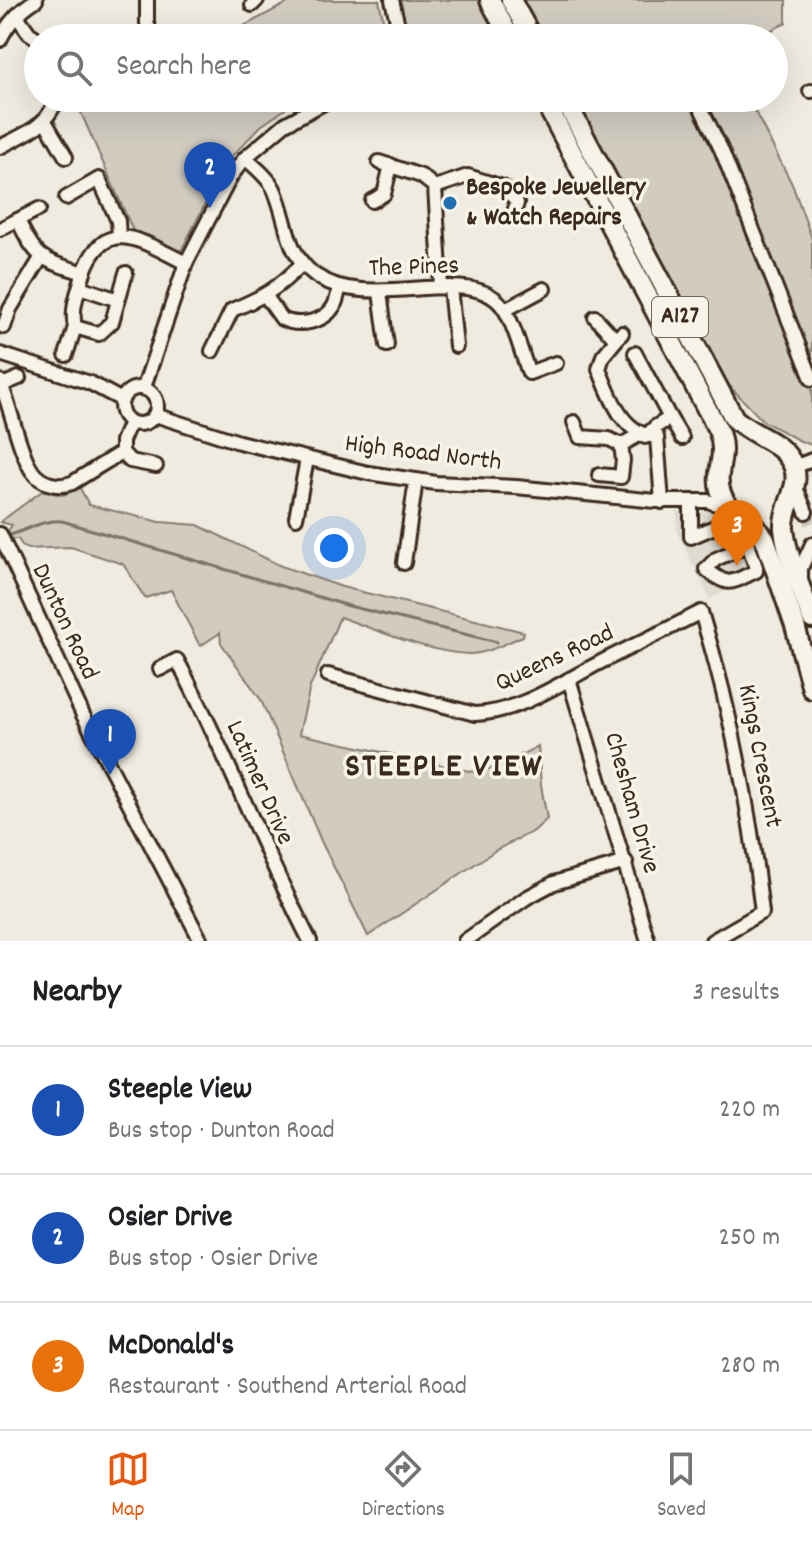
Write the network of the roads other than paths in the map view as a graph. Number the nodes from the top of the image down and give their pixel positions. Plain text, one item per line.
1 (36, 0) edge
2 (147, 0) edge
3 (392, 0) edge
4 (490, 0) edge
5 (511, 0) edge
6 (17, 16) junction
7 (147, 24) edge
8 (398, 24) edge
9 (503, 24) edge
10 (524, 24) edge
11 (24, 26) edge
12 (0, 40) edge
13 (49, 112) edge
14 (53, 112) edge
15 (307, 112) edge
16 (550, 112) edge
17 (571, 112) edge
18 (703, 112) edge
19 (0, 147) edge
20 (66, 157) dead end
21 (245, 158) junction
22 (435, 187) junction
23 (66, 198) dead end
24 (372, 201) dead end
25 (39, 209) dead end
26 (513, 215) dead end
27 (18, 220) junction
28 (0, 229) edge
29 (119, 237) junction
30 (41, 258) junction
31 (186, 263) junction
32 (302, 264) junction
33 (84, 273) junction
34 (126, 273) dead end
35 (80, 287) junction
36 (340, 287) junction
37 (446, 287) junction
38 (544, 289) dead end
39 (380, 292) junction
40 (265, 295) junction
41 (118, 300) junction
42 (5, 306) edge
43 (505, 310) junction
44 (595, 317) dead end
45 (4, 327) dead end
46 (75, 327) junction
47 (387, 345) dead end
48 (456, 346) dead end
49 (212, 351) dead end
50 (635, 353) dead end
51 (0, 354) edge
52 (66, 355) dead end
53 (556, 363) dead end
54 (19, 378) dead end
55 (812, 379) edge
56 (1, 383) edge
57 (144, 387) junction
58 (122, 400) junction
59 (155, 415) junction
60 (670, 418) junction
61 (130, 422) junction
62 (574, 422) dead end
63 (642, 436) junction
64 (682, 438) dead end
65 (621, 445) junction
66 (122, 452) junction
67 (307, 459) junction
68 (812, 460) edge
69 (156, 466) dead end
70 (599, 475) dead end
71 (719, 476) junction
72 (795, 476) junction
73 (416, 480) junction
74 (662, 502) junction
75 (691, 503) junction
76 (806, 512) dead end
77 (296, 518) dead end
78 (733, 524) junction
79 (0, 534) edge
80 (812, 544) edge
81 (404, 563) dead end
82 (802, 587) junction
83 (701, 612) joint
84 (812, 619) edge
85 (160, 669) dead end
86 (328, 675) dead end
87 (569, 679) junction
88 (812, 689) edge
89 (626, 862) junction
90 (201, 941) edge
91 (310, 941) edge
92 (465, 941) edge
93 (648, 941) edge
94 (712, 941) edge

1 - 6 street
2 - 7 street
3 - 8 street
4 - 9 highway
5 - 10 highway
6 - 11 street
6 - 12 street
13 - 19 street
14 - 20 street
15 - 21 street
16 - 71 highway, A127
17 - 72 highway, A127
18 - 55 street
21 - 31 street
21 - 32 street
22 - 24 street
22 - 26 street
22 - 37 street
23 - 29 street
25 - 27 street
27 - 28 street
27 - 30 street
29 - 31 street
29 - 33 street
30 - 33 street
30 - 42 street
31 - 57 street
32 - 36 street, The Pines
32 - 40 street
33 - 35 street
34 - 41 street
35 - 41 street
35 - 46 street
36 - 39 street, The Pines
36 - 40 street
37 - 39 street, The Pines
37 - 43 street, The Pines
37 - 48 street
38 - 43 street
39 - 47 street
40 - 49 street
41 - 46 street
42 - 45 street
43 - 53 street
44 - 63 street
46 - 52 street
50 - 60 street
51 - 58 street
54 - 56 street
56 - 66 street
57 - 58 street
57 - 59 street
58 - 61 street
59 - 61 street
59 - 67 street, High Road North
60 - 63 street
60 - 64 street
61 - 66 street
62 - 65 street
63 - 65 street
63 - 74 street
65 - 70 street
66 - 69 street
67 - 73 street, High Road North
67 - 77 street
68 - 72 street
71 - 75 street
71 - 78 highway, A127
72 - 76 street
72 - 82 highway
73 - 74 street, High Road North
73 - 81 street
74 - 75 street, High Road North
75 - 78 street, High Road North
75 - 78 street
78 - 78 street
78 - 88 highway, A127
79 - 90 street, Dunton Road
80 - 82 street
82 - 84 highway
83 - 87 street, Queens Road
83 - 94 street, Kings Crescent
85 - 91 street, Latimer Drive
86 - 87 street, Queens Road
87 - 89 street, Chesham Drive
89 - 92 street
89 - 93 street, Chesham Drive

